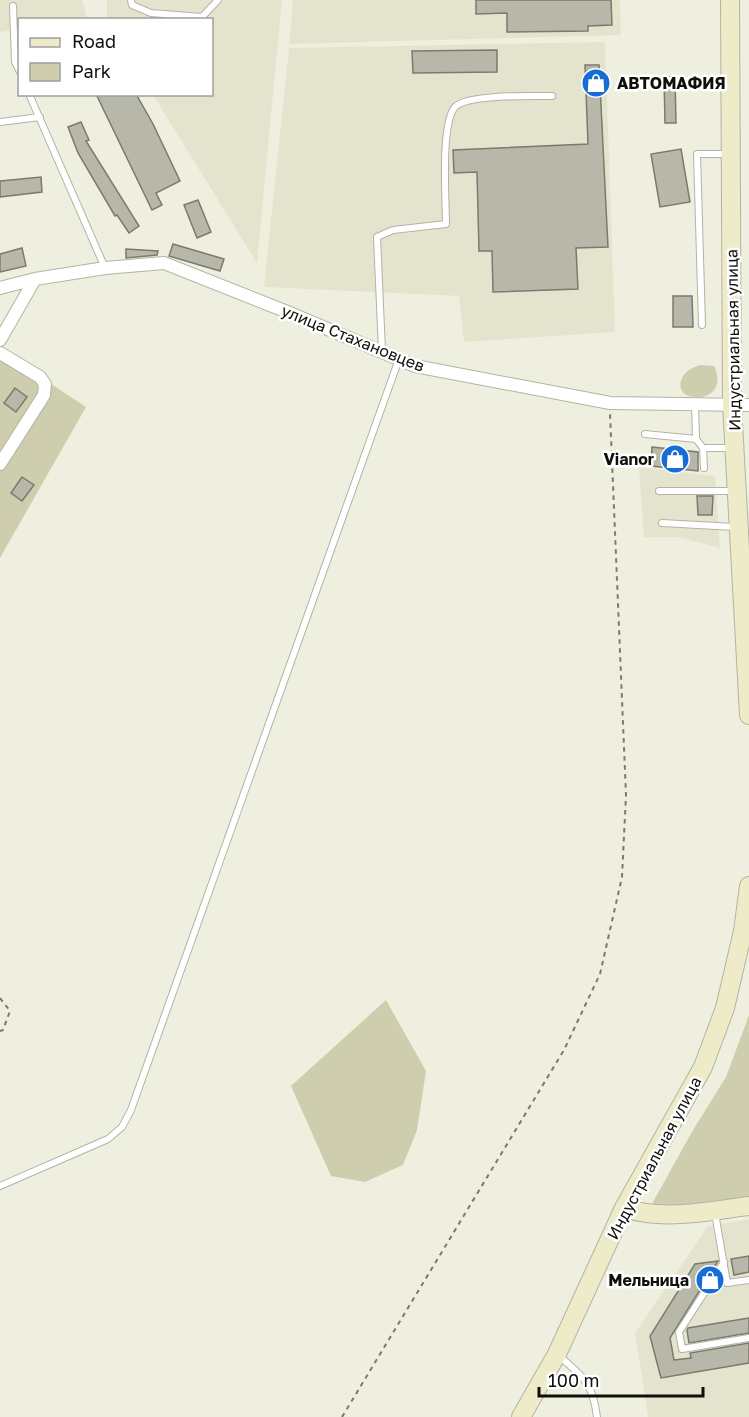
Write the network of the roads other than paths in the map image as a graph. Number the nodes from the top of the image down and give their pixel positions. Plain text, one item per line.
1 (131, 0) edge
2 (218, 0) edge
3 (730, 0) edge
4 (13, 6) dead end
5 (18, 68) edge
6 (30, 96) edge
7 (552, 96) dead end
8 (39, 117) junction
9 (0, 122) edge
10 (731, 154) junction
11 (105, 268) junction
12 (35, 279) junction
13 (0, 288) edge
14 (702, 325) dead end
15 (0, 340) edge
16 (382, 352) junction
17 (0, 353) edge
18 (399, 359) junction
19 (695, 404) junction
20 (741, 405) edge
21 (645, 434) dead end
22 (696, 439) junction
23 (703, 448) junction
24 (735, 448) junction
25 (0, 464) edge
26 (704, 468) dead end
27 (659, 490) dead end
28 (737, 491) junction
29 (662, 523) dead end
30 (739, 527) junction
31 (749, 715) edge
32 (749, 886) edge
33 (0, 1186) edge
34 (749, 1206) edge
35 (624, 1208) junction
36 (715, 1210) junction
37 (724, 1262) junction
38 (748, 1282) edge
39 (749, 1338) edge
40 (557, 1354) junction
41 (521, 1417) edge
42 (597, 1417) edge

1 - 2 lane
3 - 10 main road, Индустриальная улица
4 - 5 lane
6 - 8 lane
7 - 16 lane
8 - 9 lane
8 - 11 lane
10 - 14 lane
10 - 20 main road, Индустриальная улица
11 - 12 street, улица Стахановцев
11 - 16 street, улица Стахановцев
12 - 13 street, улица Стахановцев
12 - 15 street
16 - 18 street, улица Стахановцев
17 - 25 street
18 - 19 street, улица Стахановцев
18 - 33 lane
19 - 20 street, улица Стахановцев
19 - 22 lane
20 - 24 main road, Индустриальная улица
21 - 22 lane
22 - 23 lane
23 - 24 lane
23 - 26 lane
24 - 28 main road, Индустриальная улица
27 - 28 lane
28 - 30 main road, Индустриальная улица
29 - 30 lane
30 - 31 main road, Индустриальная улица
32 - 35 main road, Индустриальная улица
34 - 36 main road
35 - 36 main road
35 - 40 main road, Индустриальная улица
36 - 37 lane
37 - 38 lane
37 - 39 lane
40 - 41 main road, Индустриальная улица
40 - 42 lane

